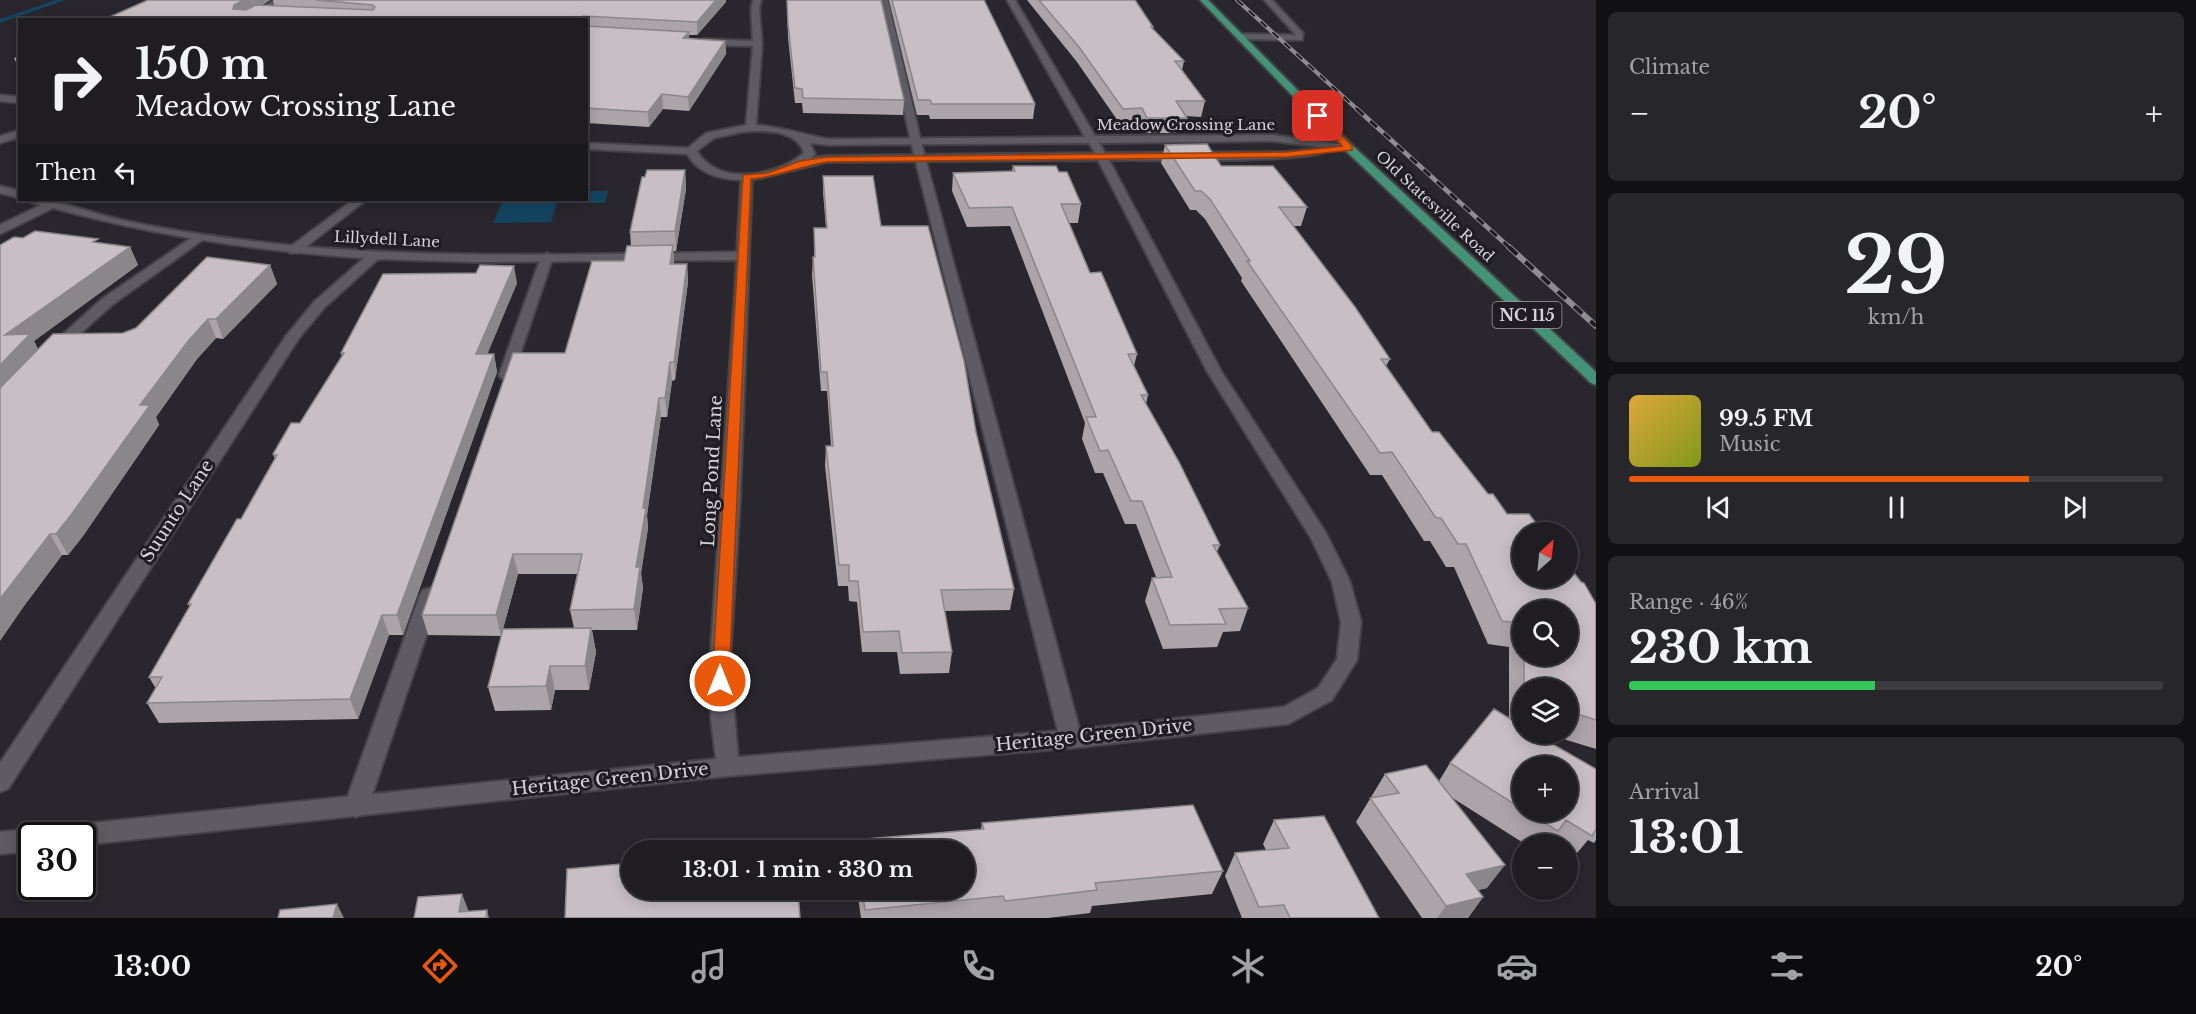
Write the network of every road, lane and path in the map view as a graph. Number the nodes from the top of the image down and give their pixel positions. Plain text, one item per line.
1 (281, 0) edge
2 (757, 0) edge
3 (884, 0) edge
4 (1011, 0) edge
5 (1204, 0) edge
6 (1268, 0) edge
7 (257, 12) junction
8 (281, 14) edge
9 (246, 18) edge
10 (1240, 37) junction
11 (695, 41) edge
12 (758, 44) junction
13 (0, 98) edge
14 (18, 100) edge
15 (751, 128) junction
16 (18, 134) edge
17 (800, 138) junction
18 (0, 140) edge
19 (916, 142) junction
20 (588, 146) edge
21 (1097, 147) junction
22 (1349, 148) junction
23 (691, 151) junction
24 (922, 159) junction
25 (803, 163) junction
26 (747, 177) junction
27 (0, 189) edge
28 (18, 194) edge
29 (38, 201) edge
30 (359, 201) edge
31 (51, 205) junction
32 (0, 230) edge
33 (196, 238) junction
34 (294, 250) junction
35 (374, 256) junction
36 (743, 256) junction
37 (547, 257) junction
38 (45, 360) edge
39 (1596, 381) edge
40 (500, 392) edge
41 (434, 583) edge
42 (1071, 739) junction
43 (728, 767) junction
44 (0, 782) edge
45 (356, 807) junction
46 (96, 834) edge
47 (18, 841) edge
48 (0, 843) edge

1 - 7 street
2 - 12 street
3 - 19 street
4 - 21 street, Heritage Green Drive
5 - 10 main road, Old Statesville Road / NC 115
6 - 10 street
7 - 8 street
7 - 9 street
10 - 22 main road, Old Statesville Road / NC 115
11 - 12 street
12 - 15 street
13 - 14 street
15 - 17 street, Meadow Crossing Lane
15 - 23 street, Meadow Crossing Lane
16 - 18 street
17 - 19 street, Meadow Crossing Lane
17 - 25 street
19 - 21 street, Meadow Crossing Lane
19 - 24 street
20 - 23 street
21 - 22 street, Meadow Crossing Lane
21 - 22 street, Meadow Crossing Lane
21 - 24 street, Meadow Crossing Lane
21 - 42 street, Heritage Green Drive
22 - 39 main road, Old Statesville Road / NC 115
23 - 26 street, Meadow Crossing Lane
24 - 25 street, Meadow Crossing Lane
24 - 42 street
25 - 26 street, Meadow Crossing Lane
26 - 36 street, Long Pond Lane
27 - 28 street
29 - 31 street, Lillydell Lane
30 - 34 street
31 - 32 street
31 - 33 street, Lillydell Lane
33 - 34 street, Lillydell Lane
33 - 38 street
34 - 35 street, Lillydell Lane
35 - 37 street, Lillydell Lane
35 - 44 street, Suunto Lane
36 - 37 street, Lillydell Lane
36 - 43 street, Long Pond Lane
37 - 40 street
41 - 45 street
42 - 43 street, Heritage Green Drive
43 - 45 street, Heritage Green Drive
45 - 46 street, Heritage Green Drive
47 - 48 street

